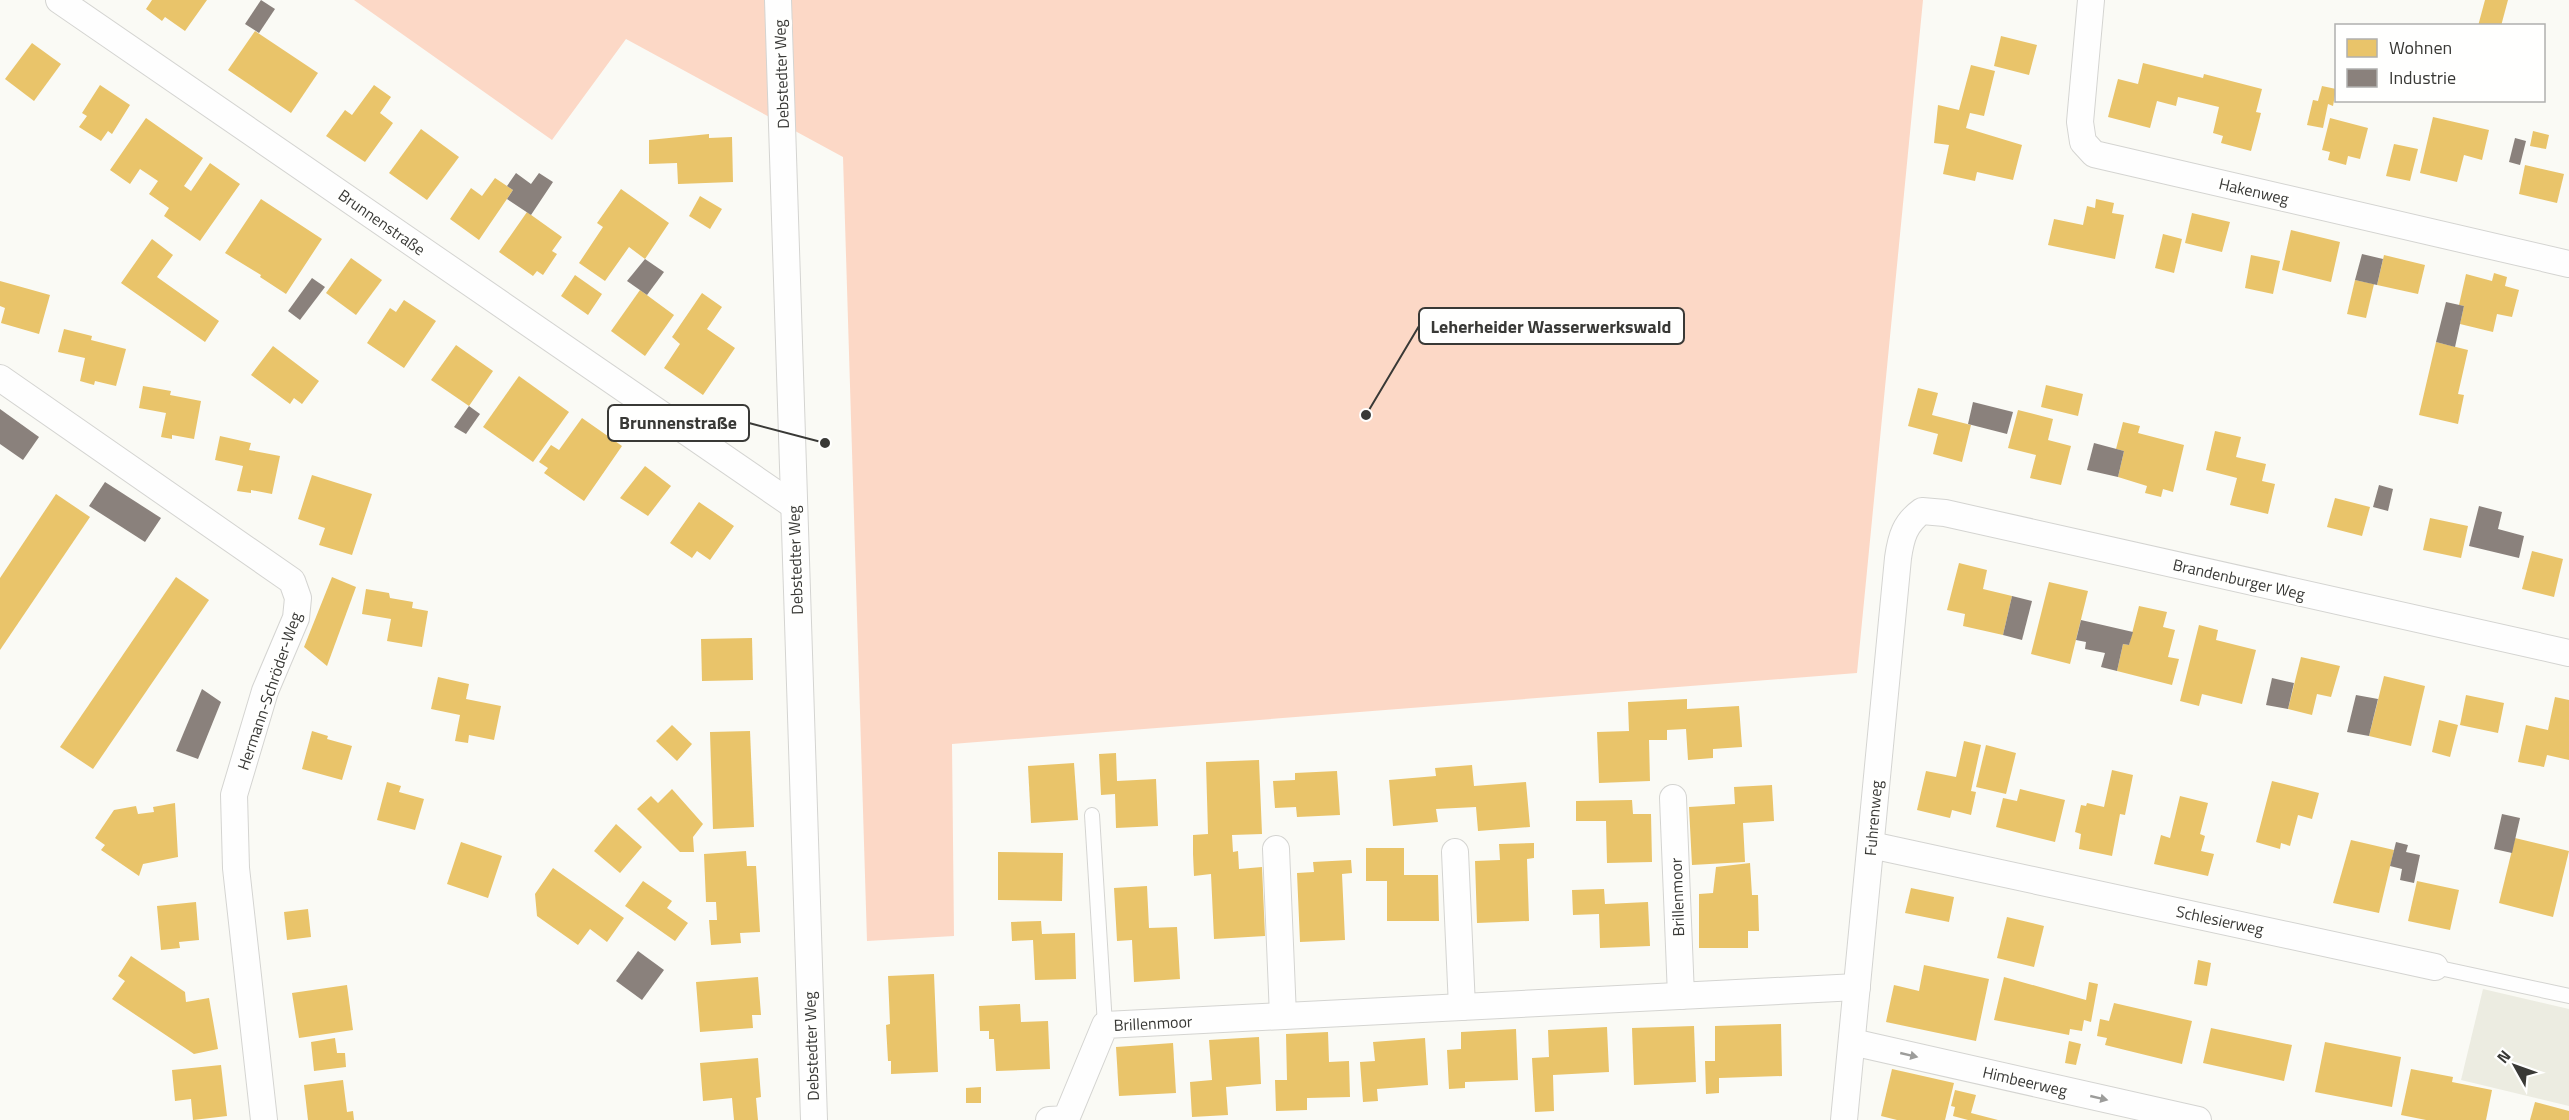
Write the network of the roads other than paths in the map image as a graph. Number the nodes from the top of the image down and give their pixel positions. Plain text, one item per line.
1 (59, 0) edge
2 (778, 0) edge
3 (2091, 0) edge
4 (2569, 264) edge
5 (0, 378) edge
6 (793, 505) junction
7 (1910, 519) joint
8 (2569, 653) edge
9 (1672, 798) dead end
10 (1092, 815) dead end
11 (1871, 845) junction
12 (1276, 849) dead end
13 (1455, 852) dead end
14 (2434, 967) joint
15 (1857, 987) junction
16 (1681, 996) junction
17 (2569, 996) edge
18 (1462, 1007) junction
19 (1283, 1016) junction
20 (1104, 1025) junction
21 (1852, 1042) junction
22 (264, 1120) edge
23 (813, 1120) edge
24 (1049, 1120) edge
25 (1844, 1120) edge
26 (2198, 1120) edge

1 - 6 street, Brunnenstraße
2 - 6 street, Debstedter Weg
3 - 4 street, Hakenweg
5 - 22 street, Hermann-Schröder-Weg
6 - 23 street, Debstedter Weg
7 - 8 street, Brandenburger Weg
7 - 11 street, Fuhrenweg
9 - 16 street, Brillenmoor
10 - 20 lane
11 - 14 street, Schlesierweg
11 - 15 street, Fuhrenweg
12 - 19 street
13 - 18 street
14 - 17 lane, Schlesierweg
15 - 16 street, Brillenmoor
15 - 21 street, Fuhrenweg
16 - 18 street, Brillenmoor
18 - 19 street, Brillenmoor
19 - 20 street, Brillenmoor
20 - 24 street, Brillenmoor
21 - 25 street, Fuhrenweg
21 -> 26 street, Himbeerweg

